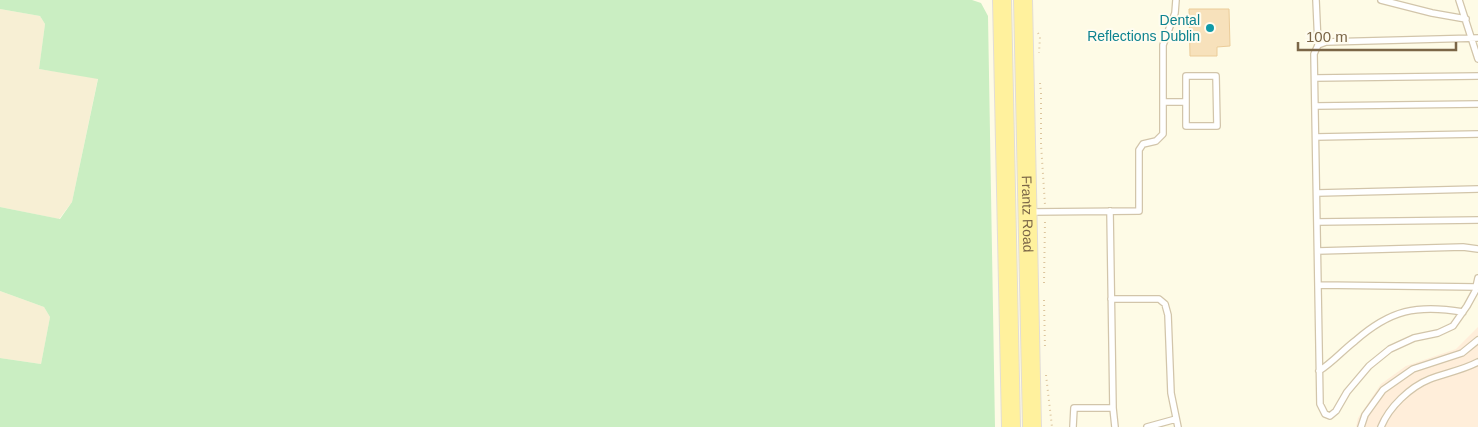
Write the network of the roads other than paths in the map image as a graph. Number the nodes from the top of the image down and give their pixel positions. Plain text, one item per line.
1 (1002, 0) edge
2 (1023, 0) edge
3 (1176, 0) edge
4 (1316, 0) edge
5 (1381, 0) edge
6 (1459, 0) edge
7 (1466, 19) junction
8 (1475, 39) edge
9 (1318, 45) junction
10 (1478, 59) edge
11 (1478, 76) edge
12 (1315, 78) junction
13 (1163, 102) junction
14 (1186, 102) junction
15 (1478, 104) edge
16 (1316, 106) junction
17 (1478, 134) edge
18 (1316, 137) junction
19 (1478, 190) edge
20 (1318, 193) junction
21 (1110, 211) junction
22 (1027, 212) junction
23 (1478, 220) edge
24 (1318, 222) junction
25 (1478, 249) edge
26 (1318, 251) junction
27 (1478, 278) edge
28 (1318, 285) junction
29 (1477, 286) edge
30 (1111, 299) junction
31 (1463, 312) junction
32 (1478, 340) edge
33 (1478, 362) edge
34 (1319, 371) junction
35 (1113, 408) junction
36 (1176, 419) junction
37 (1011, 427) edge
38 (1032, 427) edge
39 (1073, 427) edge
40 (1115, 427) edge
41 (1147, 427) edge
42 (1178, 427) edge
43 (1361, 427) edge
44 (1381, 427) edge

1 - 37 main road, Frantz Road
2 - 22 main road, Frantz Road
3 - 13 lane
4 - 9 lane
5 - 7 lane
6 - 7 lane
7 - 8 lane
8 - 9 lane
8 - 10 lane
9 - 12 lane
11 - 12 lane
12 - 16 lane
13 - 14 lane
13 - 21 lane
14 - 14 lane
15 - 16 lane
16 - 18 lane
17 - 18 lane
18 - 20 lane
19 - 20 lane
20 - 24 lane
21 - 22 lane
21 - 30 lane
22 - 38 main road, Frantz Road
23 - 24 lane
24 - 26 lane
25 - 26 lane
26 - 28 lane
27 - 29 lane
28 - 29 lane
28 - 34 lane
29 - 31 lane
30 - 35 lane
30 - 36 lane
31 - 34 lane
31 - 34 lane
32 - 43 lane
33 - 44 lane
35 - 39 lane
35 - 40 lane
36 - 41 lane
36 - 42 lane

